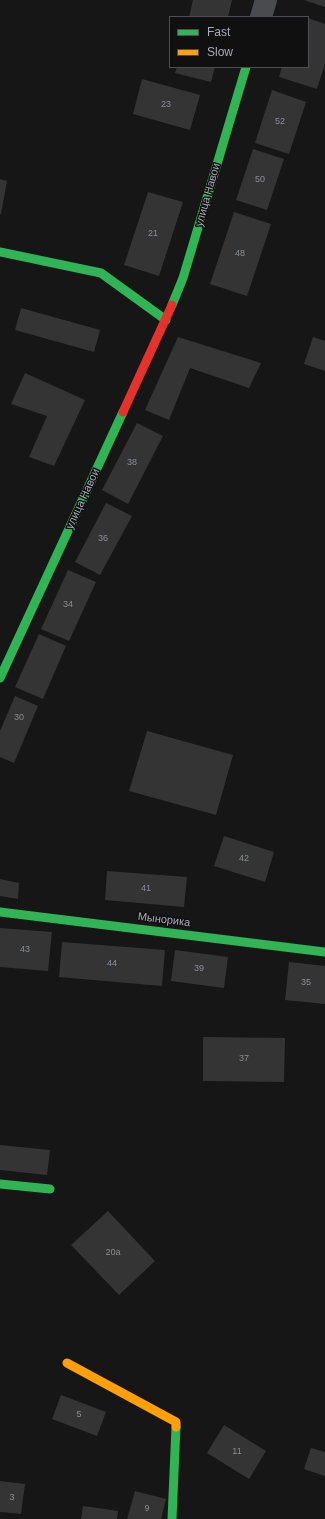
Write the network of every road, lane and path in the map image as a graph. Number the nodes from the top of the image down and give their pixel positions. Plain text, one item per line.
1 (266, 0) edge
2 (261, 16) edge
3 (246, 68) edge
4 (0, 252) edge
5 (166, 320) junction
6 (0, 678) edge
7 (0, 912) edge
8 (325, 952) edge
9 (0, 1184) edge
10 (50, 1189) dead end
11 (67, 1363) dead end
12 (172, 1519) edge

1 - 2 street
3 - 5 street, улица Навои
4 - 5 street
5 - 6 street, улица Навои
7 - 8 street, Мынорика
9 - 10 street
11 - 12 street

